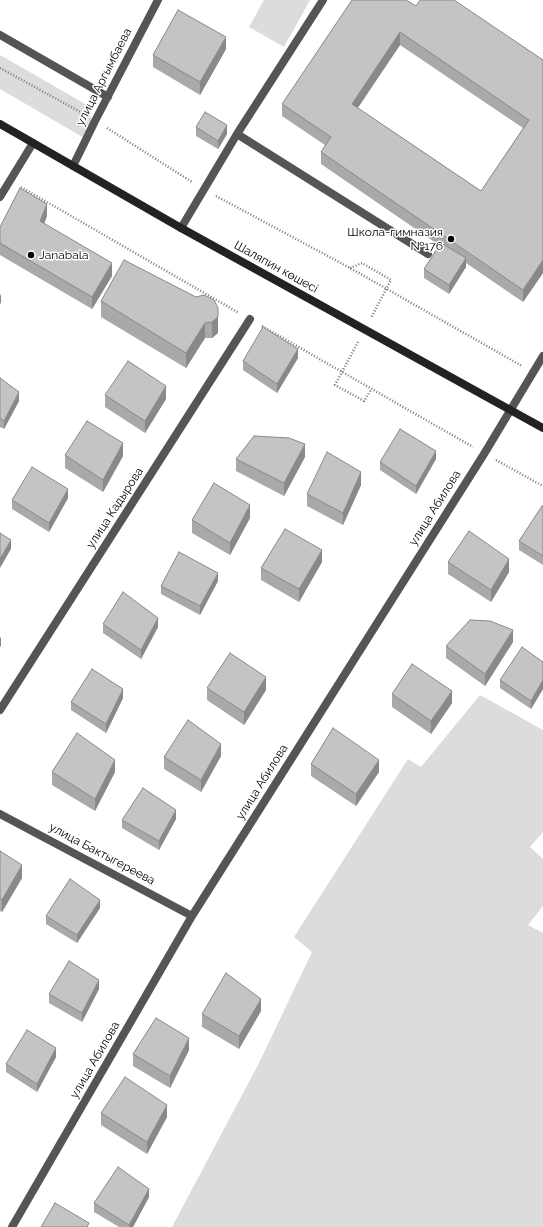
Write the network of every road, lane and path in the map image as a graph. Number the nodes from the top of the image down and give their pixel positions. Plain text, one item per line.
1 (158, 0) edge
2 (323, 0) edge
3 (0, 35) edge
4 (0, 68) edge
5 (108, 97) junction
6 (95, 120) junction
7 (0, 124) edge
8 (237, 134) junction
9 (33, 143) junction
10 (73, 166) junction
11 (10, 180) junction
12 (204, 189) junction
13 (0, 197) edge
14 (180, 228) junction
15 (428, 254) dead end
16 (350, 268) junction
17 (391, 280) dead end
18 (250, 319) junction
19 (543, 356) edge
20 (533, 372) junction
21 (335, 385) dead end
22 (371, 390) junction
23 (510, 409) junction
24 (543, 428) edge
25 (484, 454) junction
26 (543, 486) edge
27 (0, 710) edge
28 (0, 814) edge
29 (192, 916) junction
30 (12, 1227) edge

1 - 5 street, улица Аргымбаева
2 - 8 street
3 - 5 street
4 - 6 path
5 - 6 street, улица Аргымбаева
6 - 10 street, улица Аргымбаева
6 - 12 path
7 - 9 main road, Шаляпин көшесі
8 - 12 street
8 - 15 street
9 - 10 main road, Шаляпин көшесі
9 - 11 street
10 - 14 main road, Шаляпин көшесі
11 - 13 street
11 - 18 path
12 - 14 street
12 - 16 path
14 - 23 main road, Шаляпин көшесі
16 - 17 path
16 - 20 path
18 - 22 path
18 - 27 street, улица Кадырова
19 - 20 street, улица Абилова
20 - 23 street, улица Абилова
21 - 22 path
22 - 25 path
23 - 24 main road, Шаляпин көшесі
23 - 25 street, улица Абилова
25 - 26 path
25 - 29 street, улица Абилова
28 - 29 street, улица Бактыгереева
29 - 30 street, улица Абилова

